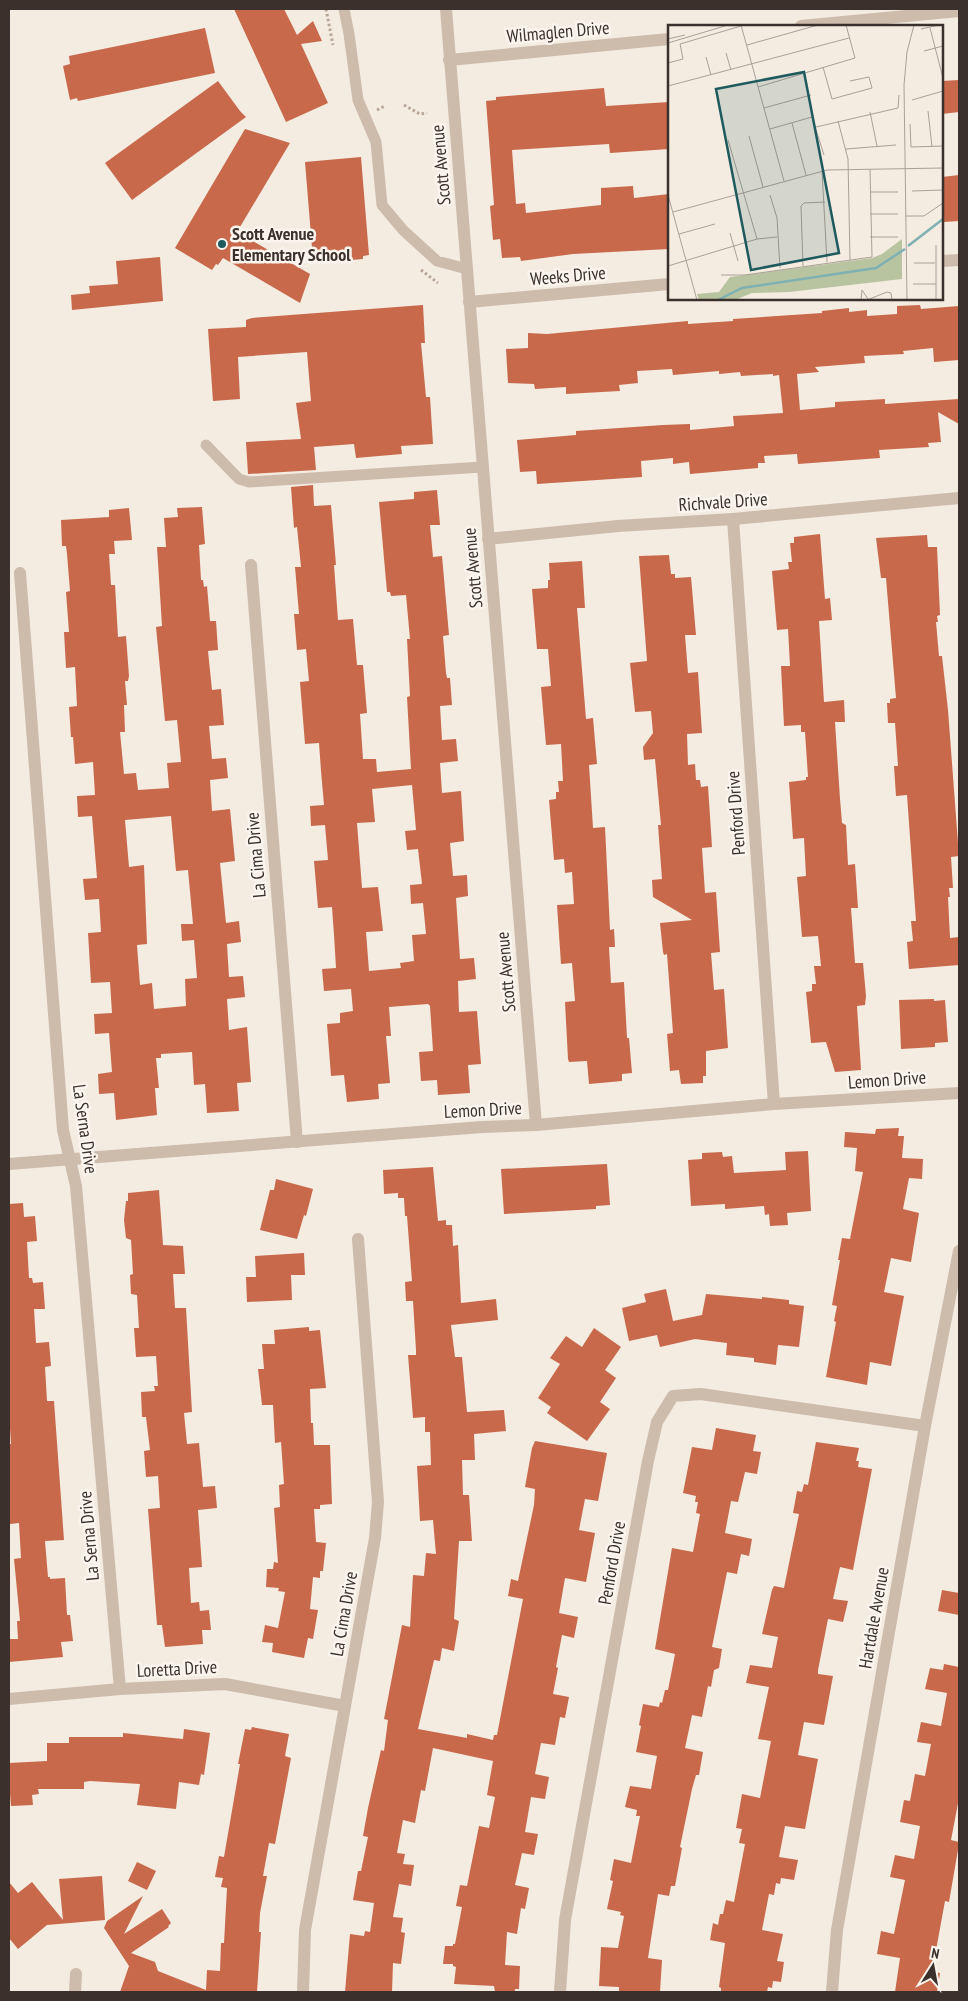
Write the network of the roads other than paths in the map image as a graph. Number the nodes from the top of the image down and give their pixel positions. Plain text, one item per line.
1 (344, 9) edge
2 (446, 9) edge
3 (959, 11) edge
4 (812, 25) edge
5 (668, 39) edge
6 (449, 60) junction
7 (959, 260) edge
8 (943, 261) edge
9 (467, 269) junction
10 (668, 284) edge
11 (469, 302) junction
12 (206, 445) dead end
13 (482, 467) junction
14 (959, 498) edge
15 (733, 519) junction
16 (488, 539) junction
17 (251, 564) dead end
18 (20, 573) dead end
19 (959, 1092) edge
20 (774, 1104) junction
21 (536, 1125) junction
22 (297, 1142) junction
23 (70, 1159) junction
24 (9, 1164) edge
25 (358, 1239) dead end
26 (959, 1251) edge
27 (925, 1426) junction
28 (120, 1689) junction
29 (9, 1699) edge
30 (345, 1706) junction
31 (76, 1974) dead end
32 (75, 1992) edge
33 (304, 1992) edge
34 (560, 1992) edge
35 (832, 1992) edge

1 - 9 lane
2 - 6 street, Scott Avenue
3 - 4 street
5 - 6 street, Wilmaglen Drive
6 - 9 street, Scott Avenue
7 - 8 street
9 - 11 street, Scott Avenue
10 - 11 street, Weeks Drive
11 - 13 street, Scott Avenue
12 - 13 lane
13 - 16 street, Scott Avenue
14 - 15 street, Richvale Drive
15 - 16 street, Richvale Drive
15 - 20 street, Penford Drive
16 - 21 street, Scott Avenue
17 - 22 street, La Cima Drive
18 - 23 street, La Serna Drive
19 - 20 street, Lemon Drive
20 - 21 street, Lemon Drive
21 - 22 street, Lemon Drive
22 - 23 street, Lemon Drive
23 - 24 street, Lemon Drive
23 - 28 street, La Serna Drive
25 - 30 street, La Cima Drive
26 - 27 street, Hartdale Avenue
27 - 34 street, Penford Drive
27 - 35 street, Hartdale Avenue
28 - 29 street, Loretta Drive
28 - 30 street, Loretta Drive
30 - 33 street, La Cima Drive
31 - 32 street

